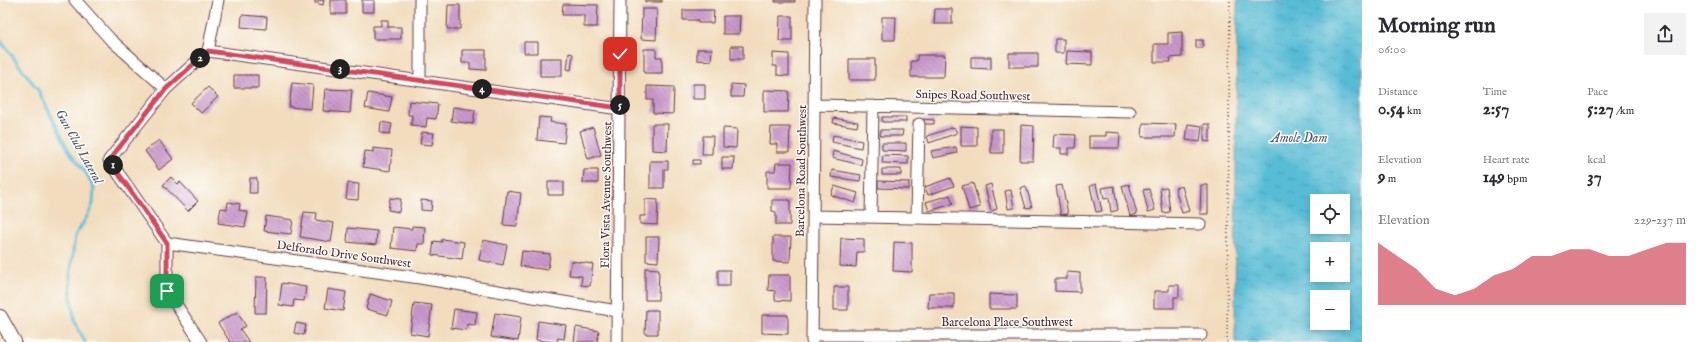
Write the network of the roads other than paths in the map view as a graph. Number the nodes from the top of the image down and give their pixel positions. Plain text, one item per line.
1 (74, 0) edge
2 (218, 0) edge
3 (420, 0) edge
4 (620, 0) edge
5 (816, 0) edge
6 (208, 51) junction
7 (420, 81) junction
8 (166, 89) junction
9 (816, 105) junction
10 (873, 106) junction
11 (620, 108) junction
12 (1130, 112) dead end
13 (919, 124) dead end
14 (814, 216) junction
15 (871, 217) junction
16 (917, 217) junction
17 (1200, 224) dead end
18 (167, 243) junction
19 (617, 311) junction
20 (0, 317) edge
21 (1201, 335) dead end
22 (812, 339) edge
23 (14, 342) edge
24 (201, 342) edge
25 (617, 342) edge

1 - 8 street
2 - 6 street
3 - 7 street
4 - 11 street, Flora Vista Avenue Southwest
5 - 9 street, Barcelona Road Southwest
6 - 7 street
6 - 8 street
7 - 11 street
8 - 18 street
9 - 10 street, Snipes Road Southwest
9 - 14 street, Barcelona Road Southwest
10 - 12 street, Snipes Road Southwest
10 - 15 street
11 - 19 street, Flora Vista Avenue Southwest
13 - 16 street
14 - 15 street
14 - 22 street, Barcelona Road Southwest
15 - 16 street
16 - 17 street
18 - 19 street, Delforado Drive Southwest
18 - 24 street
19 - 25 street, Flora Vista Avenue Southwest
20 - 23 main road
21 - 22 street, Barcelona Place Southwest

